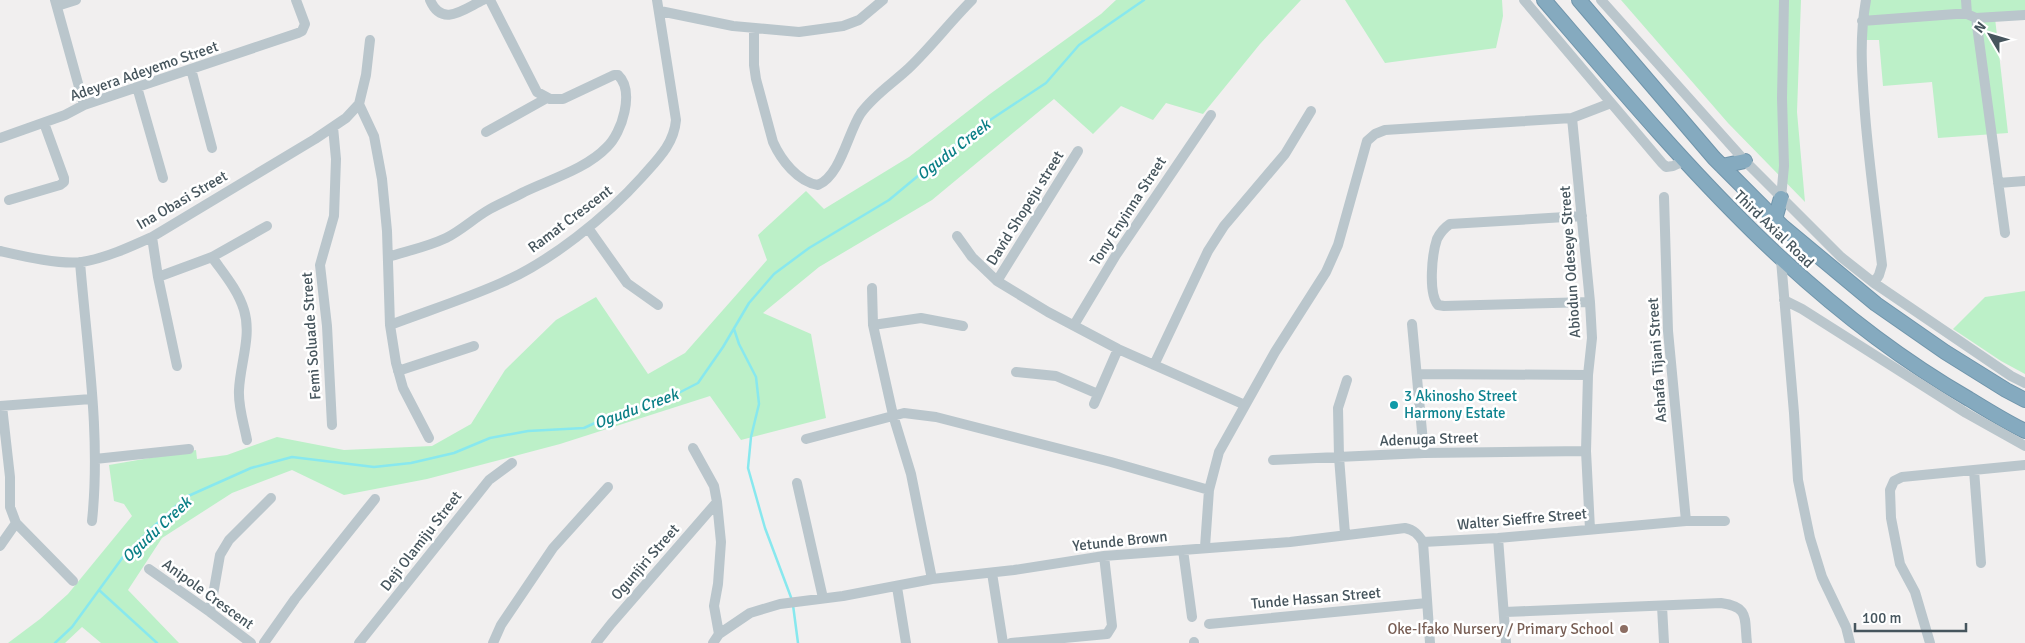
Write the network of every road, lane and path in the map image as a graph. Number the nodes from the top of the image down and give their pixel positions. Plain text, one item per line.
1 (76, 0) edge
2 (296, 0) edge
3 (430, 0) edge
4 (483, 0) edge
5 (490, 0) edge
6 (657, 0) edge
7 (883, 0) edge
8 (972, 0) edge
9 (1524, 0) edge
10 (1544, 0) edge
11 (1579, 0) edge
12 (1601, 0) edge
13 (1784, 0) edge
14 (1866, 0) edge
15 (1966, 0) edge
16 (56, 3) edge
17 (660, 11) junction
18 (2025, 15) edge
19 (1972, 16) junction
20 (1862, 21) junction
21 (754, 29) junction
22 (370, 40) dead end
23 (190, 69) junction
24 (137, 87) junction
25 (547, 98) junction
26 (1611, 103) junction
27 (359, 104) junction
28 (84, 105) junction
29 (1311, 111) dead end
30 (1211, 115) dead end
31 (1572, 118) junction
32 (44, 123) junction
33 (333, 127) junction
34 (486, 132) dead end
35 (0, 138) edge
36 (212, 148) dead end
37 (1078, 152) dead end
38 (1745, 161) junction
39 (1684, 162) junction
40 (1722, 166) junction
41 (163, 178) dead end
42 (2025, 181) edge
43 (1998, 183) junction
44 (1664, 197) dead end
45 (1781, 198) junction
46 (9, 200) dead end
47 (1582, 216) junction
48 (1775, 220) junction
49 (266, 226) dead end
50 (588, 228) junction
51 (2005, 232) dead end
52 (957, 236) dead end
53 (152, 237) junction
54 (0, 251) edge
55 (212, 257) junction
56 (388, 257) junction
57 (1781, 260) junction
58 (80, 262) junction
59 (158, 277) junction
60 (997, 281) junction
61 (1874, 283) junction
62 (872, 288) dead end
63 (1784, 300) junction
64 (1590, 302) junction
65 (658, 304) dead end
66 (1412, 324) dead end
67 (390, 325) junction
68 (873, 325) junction
69 (1074, 325) junction
70 (963, 326) dead end
71 (474, 346) dead end
72 (1118, 349) junction
73 (1154, 365) junction
74 (177, 366) dead end
75 (398, 371) junction
76 (1016, 372) dead end
77 (1418, 374) junction
78 (1588, 375) junction
79 (1347, 380) dead end
80 (2025, 383) edge
81 (1098, 394) junction
82 (91, 398) junction
83 (2025, 400) edge
84 (1094, 404) dead end
85 (1245, 405) junction
86 (1, 406) edge
87 (893, 415) junction
88 (332, 425) dead end
89 (2025, 431) edge
90 (429, 438) dead end
91 (806, 439) dead end
92 (247, 440) dead end
93 (2025, 446) edge
94 (693, 448) dead end
95 (189, 449) dead end
96 (1586, 451) junction
97 (1424, 453) junction
98 (1339, 457) junction
99 (95, 459) junction
100 (1273, 460) dead end
101 (512, 463) dead end
102 (2025, 465) edge
103 (1974, 470) junction
104 (797, 483) dead end
105 (608, 487) dead end
106 (1209, 490) junction
107 (271, 498) dead end
108 (376, 499) dead end
109 (717, 502) junction
110 (1686, 521) junction
111 (1725, 521) dead end
112 (92, 522) dead end
113 (16, 523) junction
114 (1590, 529) junction
115 (1345, 534) junction
116 (1498, 538) junction
117 (1423, 542) junction
118 (0, 546) edge
119 (1204, 547) junction
120 (1183, 550) junction
121 (1104, 556) junction
122 (1981, 563) dead end
123 (149, 569) dead end
124 (992, 573) junction
125 (932, 578) junction
126 (73, 581) dead end
127 (897, 586) junction
128 (820, 598) junction
129 (1427, 603) junction
130 (1662, 606) junction
131 (210, 612) junction
132 (1505, 612) junction
133 (1192, 617) dead end
134 (1208, 624) dead end
135 (716, 639) edge
136 (251, 643) edge
137 (264, 643) edge
138 (359, 643) edge
139 (493, 643) edge
140 (596, 643) edge
141 (906, 643) edge
142 (1003, 643) edge
143 (1011, 643) edge
144 (1430, 643) edge
145 (1506, 643) edge
146 (1664, 643) edge
147 (1747, 643) edge
148 (1850, 643) edge
149 (1930, 643) edge

1 - 16 street
2 - 23 street, Adeyera Adeyemo Street
3 - 4 street
5 - 25 street
6 - 17 street, Ramat Crescent
7 - 21 street
8 - 21 street
9 - 26 street
10 - 39 highway, Third Axial Road
11 - 40 highway, Third Axial Road
12 - 38 street
13 - 45 street
14 - 20 street
15 - 19 street
16 - 28 street
17 - 21 street
17 - 50 street, Ramat Crescent
18 - 19 street
19 - 20 street
19 - 43 street
20 - 61 street
22 - 27 street
23 - 24 street, Adeyera Adeyemo Street
23 - 36 street
24 - 28 street, Adeyera Adeyemo Street
24 - 41 street
25 - 34 street
25 - 56 street
26 - 31 street
26 - 39 street
27 - 33 street, Ina Obasi Street
27 - 56 street
28 - 32 street, Adeyera Adeyemo Street
29 - 73 street
30 - 69 street, Tony Enyinna Street
31 - 47 street, Abiodun Odeseye Street
31 - 85 street
32 - 35 street, Adeyera Adeyemo Street
32 - 46 street
33 - 53 street, Ina Obasi Street
33 - 88 street, Femi Soluade Street
37 - 60 street, David Shopeju street
38 - 40 highway
38 - 45 street
39 - 57 highway, Third Axial Road
40 - 48 highway, Third Axial Road
42 - 43 street
43 - 51 street
44 - 110 street, Ashafa Tijani Street
45 - 48 highway
45 - 61 street
47 - 64 street, Abiodun Odeseye Street
47 - 64 street
48 - 83 highway, Third Axial Road
49 - 55 street
50 - 65 street
50 - 67 street, Ramat Crescent
52 - 60 street
53 - 58 street, Ina Obasi Street
53 - 59 street
54 - 58 street, Ina Obasi Street
55 - 59 street
55 - 92 street
56 - 67 street
57 - 63 street
57 - 89 highway, Third Axial Road
58 - 82 street
59 - 74 street
60 - 69 street
61 - 80 street
62 - 68 street
63 - 93 street
63 - 148 street
64 - 78 street, Abiodun Odeseye Street
66 - 77 street
67 - 75 street
68 - 70 street
68 - 87 street
69 - 72 street
71 - 75 street
72 - 73 street
72 - 81 street
73 - 85 street
75 - 90 street
76 - 81 street
77 - 78 street
77 - 97 street
78 - 96 street, Abiodun Odeseye Street
79 - 98 street
81 - 84 street
82 - 86 street
82 - 99 street
85 - 106 street
86 - 113 street
87 - 91 street
87 - 106 street
87 - 125 street
94 - 109 street
95 - 99 street
96 - 97 street, Adenuga Street
96 - 114 street, Abiodun Odeseye Street
97 - 98 street, Adenuga Street
98 - 100 street, Adenuga Street
98 - 115 street
99 - 112 street
101 - 138 street, Deji Olamiju Street
102 - 103 street
103 - 122 street
103 - 149 street
104 - 128 street
105 - 139 street
106 - 119 street
107 - 131 street
108 - 137 street
109 - 135 street
109 - 140 street, Ogunjiri Street
110 - 111 street, Walter Sieffre Street
110 - 114 street, Walter Sieffre Street
113 - 118 street
113 - 126 street
114 - 116 street, Walter Sieffre Street
115 - 117 street, Yetunde Brown
115 - 119 street, Yetunde Brown
116 - 117 street, Walter Sieffre Street
116 - 132 street
117 - 129 street
119 - 120 street, Yetunde Brown
120 - 121 street, Yetunde Brown
120 - 133 street
121 - 124 street, Yetunde Brown
121 - 143 street
123 - 131 street, Anipole Crescent
124 - 125 street, Yetunde Brown
124 - 142 street
125 - 127 street, Yetunde Brown
127 - 128 street, Yetunde Brown
127 - 141 street
128 - 135 street, Yetunde Brown
129 - 134 street, Tunde Hassan Street
129 - 144 street
130 - 132 street
130 - 146 street
130 - 147 street
131 - 136 street, Anipole Crescent
132 - 145 street

